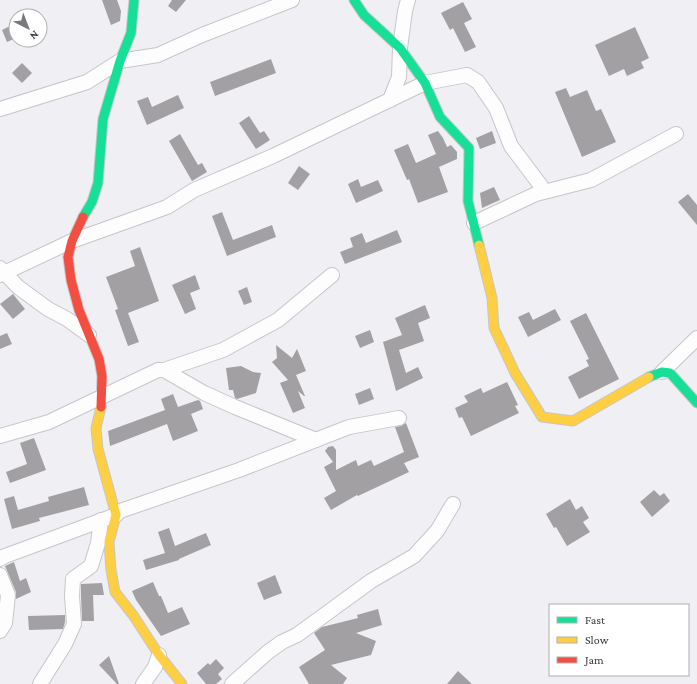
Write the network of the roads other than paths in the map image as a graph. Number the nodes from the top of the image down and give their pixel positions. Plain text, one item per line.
1 (134, 0) edge
2 (292, 0) edge
3 (354, 0) edge
4 (408, 0) edge
5 (400, 48) junction
6 (120, 60) junction
7 (425, 83) junction
8 (390, 100) junction
9 (0, 109) edge
10 (676, 134) dead end
11 (541, 186) dead end
12 (474, 223) junction
13 (72, 241) junction
14 (2, 272) edge
15 (332, 276) dead end
16 (89, 336) junction
17 (697, 338) edge
18 (164, 370) junction
19 (662, 372) junction
20 (101, 398) junction
21 (697, 403) edge
22 (399, 418) dead end
23 (0, 436) edge
24 (316, 440) junction
25 (453, 504) dead end
26 (116, 515) junction
27 (101, 520) junction
28 (0, 559) edge
29 (0, 574) edge
30 (0, 631) edge
31 (159, 655) junction
32 (40, 684) edge
33 (143, 684) edge
34 (182, 684) edge
35 (232, 684) edge

1 - 6 street
2 - 6 street
3 - 5 street
4 - 5 street
5 - 7 street
5 - 8 street
6 - 9 street
6 - 13 street
7 - 8 street
7 - 11 street
7 - 12 street
8 - 13 street
10 - 12 street
12 - 19 street
13 - 14 street
13 - 16 street
14 - 16 street
15 - 18 street
16 - 20 street
17 - 19 street
18 - 20 street
18 - 24 street
19 - 21 street
20 - 23 street
20 - 26 street
22 - 24 street
24 - 26 street
25 - 35 street
26 - 27 street
26 - 31 street
27 - 28 street
27 - 32 street
29 - 30 street
31 - 33 street
31 - 34 street

